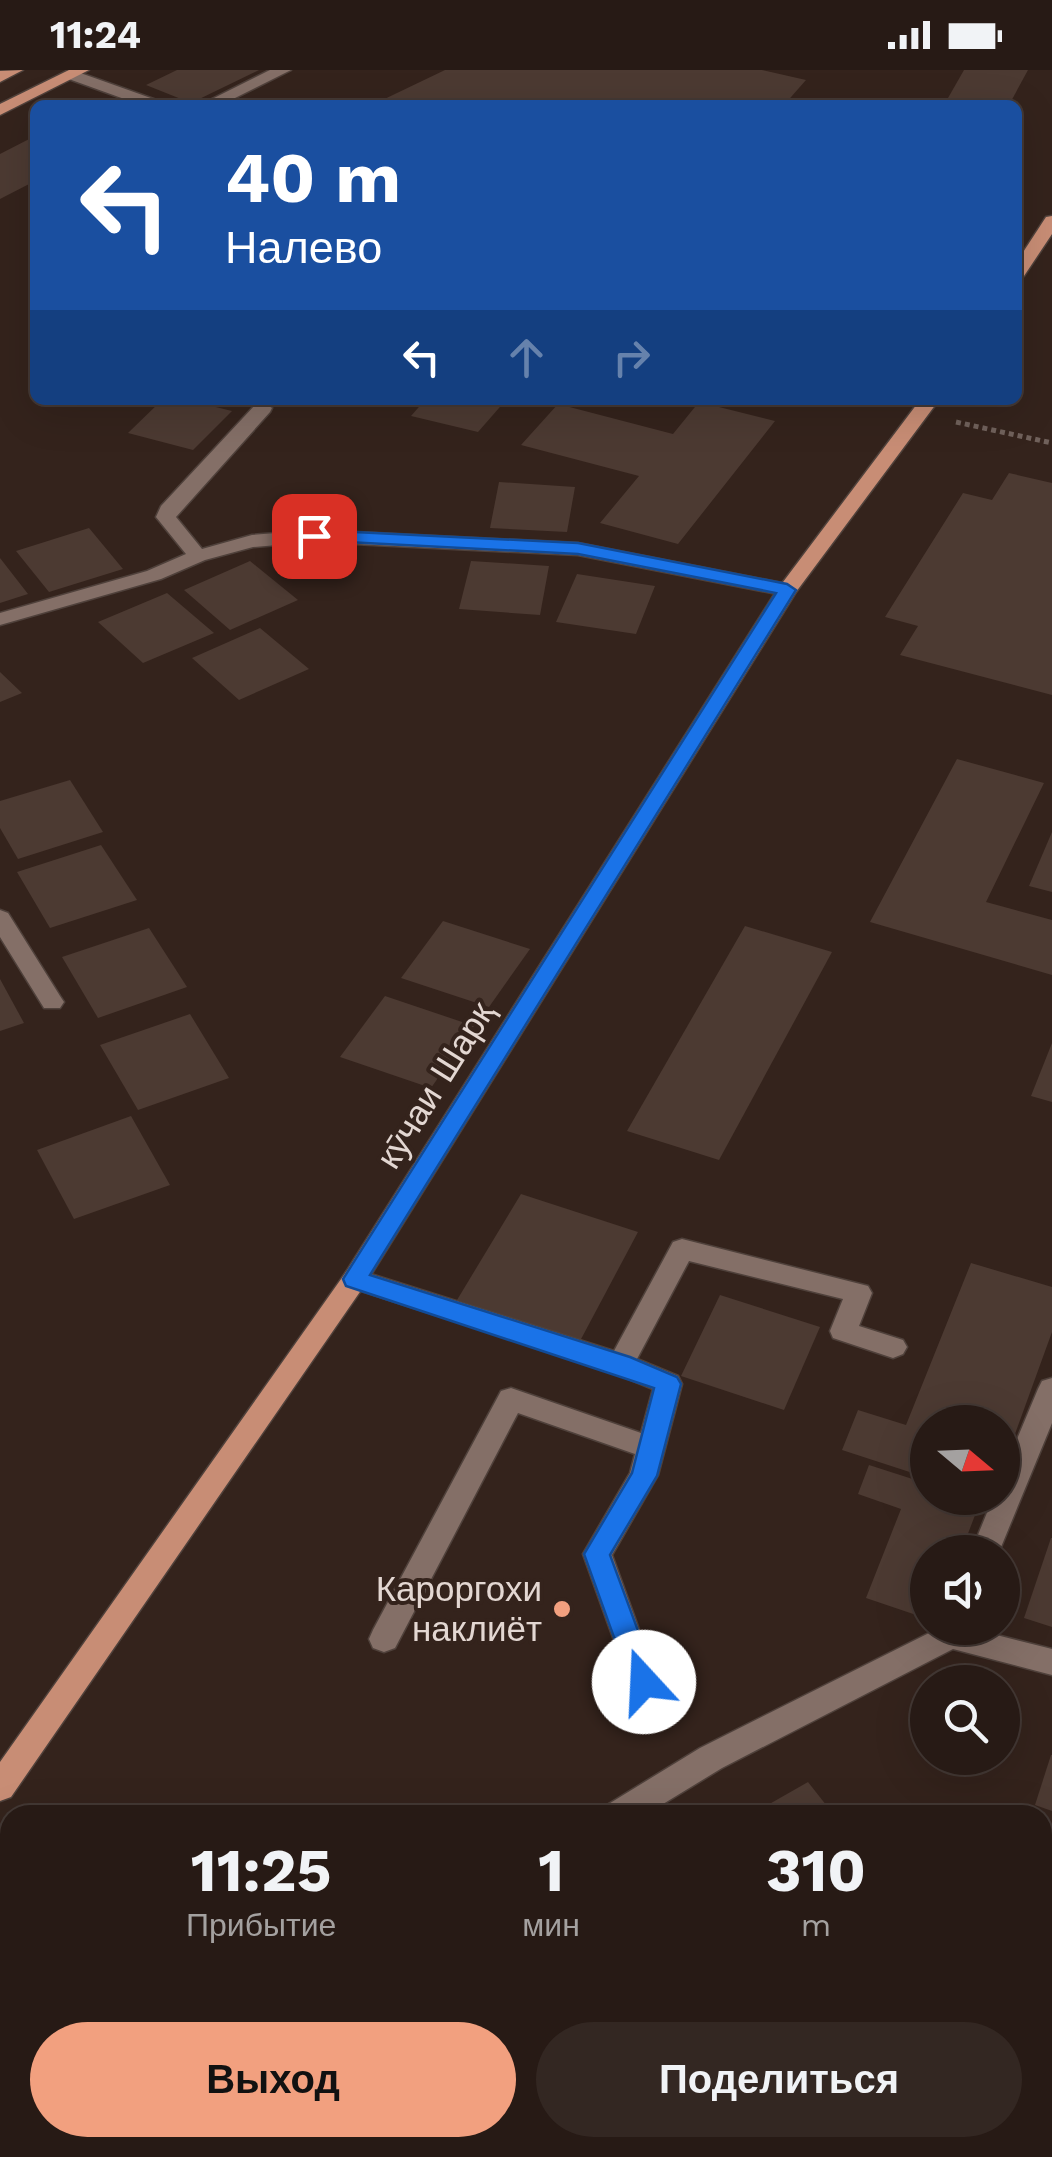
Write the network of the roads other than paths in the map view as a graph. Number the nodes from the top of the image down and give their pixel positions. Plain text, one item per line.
1 (16, 70) edge
2 (282, 70) edge
3 (76, 72) edge
4 (0, 77) edge
5 (144, 100) edge
6 (219, 100) edge
7 (0, 110) edge
8 (1052, 221) edge
9 (1022, 266) edge
10 (925, 407) edge
11 (263, 408) dead end
12 (198, 556) junction
13 (787, 590) junction
14 (0, 619) edge
15 (0, 918) edge
16 (52, 1002) dead end
17 (355, 1279) junction
18 (893, 1347) dead end
19 (621, 1364) junction
20 (1052, 1389) edge
21 (652, 1448) junction
22 (992, 1535) edge
23 (384, 1639) dead end
24 (927, 1645) edge
25 (995, 1645) edge
26 (1052, 1662) edge
27 (655, 1715) dead end
28 (3, 1778) edge
29 (634, 1805) edge

1 - 4 main road
2 - 6 street
3 - 5 street
3 - 7 main road
8 - 9 main road
10 - 13 main road, кӯчаи Шарқ
11 - 12 street
12 - 13 street
12 - 14 street
13 - 17 main road, кӯчаи Шарқ
15 - 16 street
17 - 19 street
17 - 28 main road, кӯчаи Шарқ
18 - 19 street
19 - 21 street
20 - 22 street
21 - 23 street
21 - 27 street
24 - 29 street
25 - 26 street

